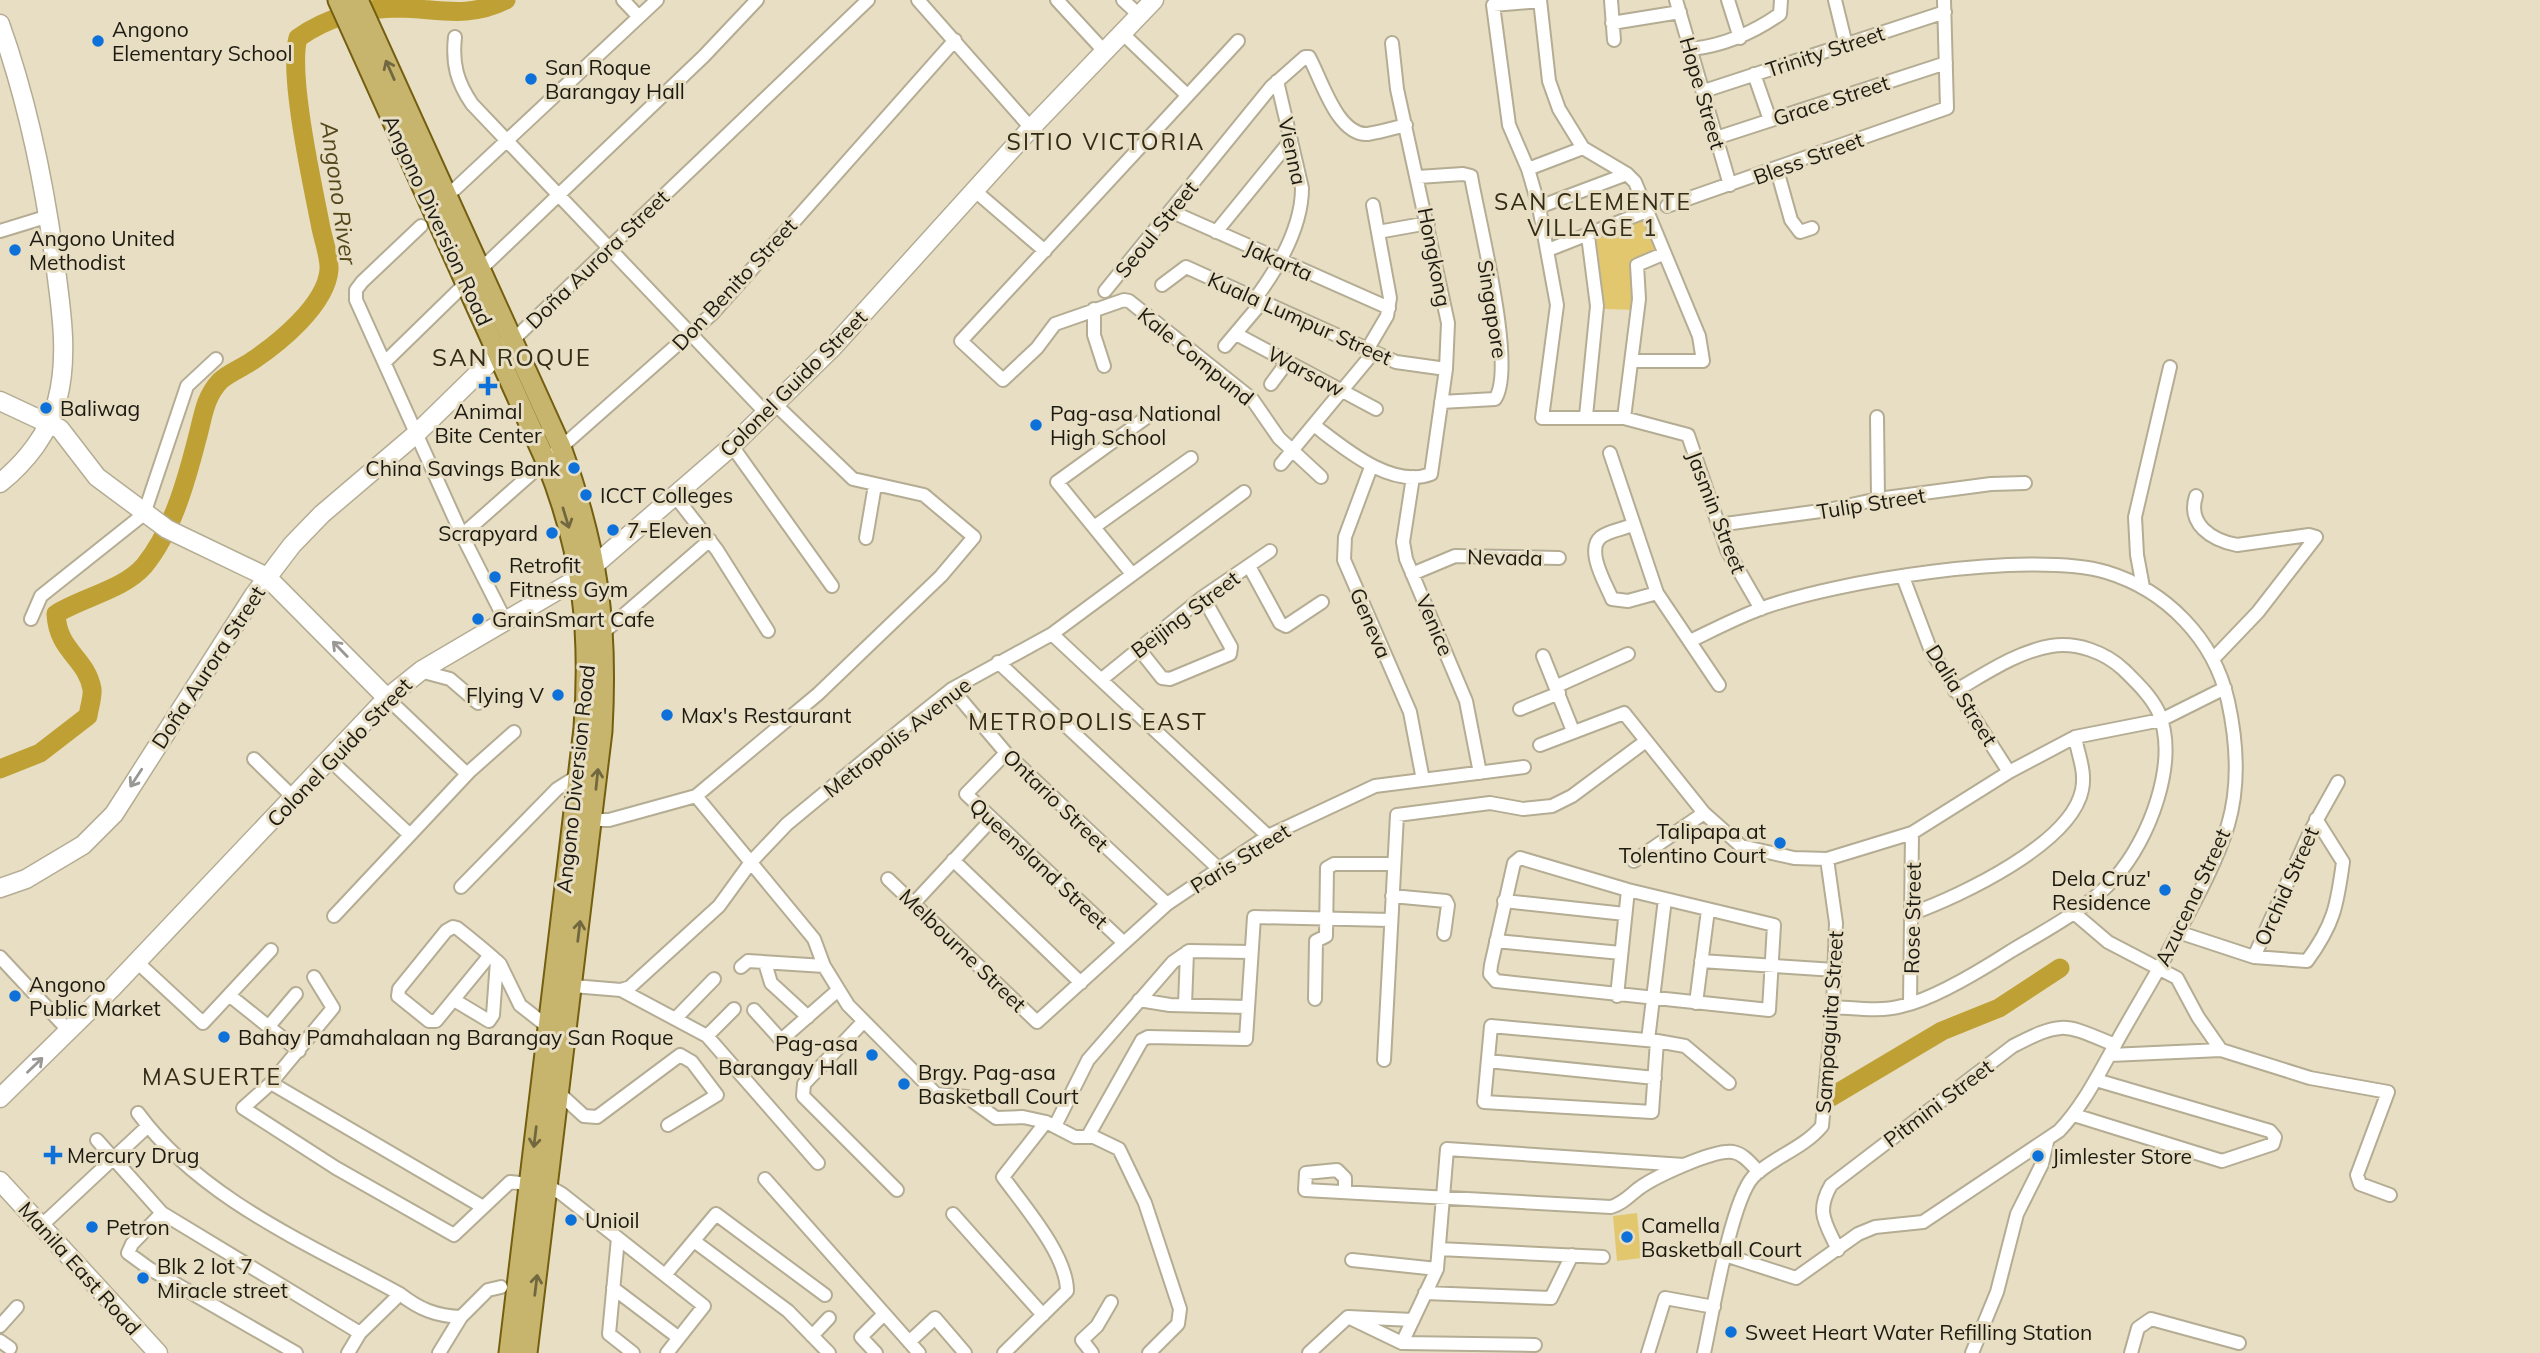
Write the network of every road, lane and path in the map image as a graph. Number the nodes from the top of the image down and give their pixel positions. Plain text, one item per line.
1 (338, 0) edge
2 (358, 0) edge
3 (623, 0) edge
4 (657, 0) edge
5 (757, 0) edge
6 (868, 0) edge
7 (918, 0) edge
8 (1056, 0) edge
9 (1123, 0) edge
10 (1154, 0) edge
11 (1540, 0) edge
12 (1611, 0) edge
13 (1728, 0) edge
14 (1782, 0) edge
15 (1835, 0) edge
16 (1678, 6) edge
17 (1945, 6) edge
18 (1139, 15) junction
19 (639, 17) junction
20 (1612, 23) junction
21 (0, 24) edge
22 (1122, 33) junction
23 (454, 37) dead end
24 (1740, 38) junction
25 (955, 40) junction
26 (1614, 40) dead end
27 (1238, 41) dead end
28 (368, 43) junction
29 (1392, 43) dead end
30 (1846, 45) junction
31 (1692, 49) junction
32 (1104, 51) junction
33 (5, 54) edge
34 (1946, 62) junction
35 (1754, 74) junction
36 (1277, 81) junction
37 (1704, 91) junction
38 (1187, 95) junction
39 (1770, 120) junction
40 (1406, 125) junction
41 (1031, 128) junction
42 (1716, 138) junction
43 (1291, 139) junction
44 (506, 142) junction
45 (1583, 148) junction
46 (1528, 169) junction
47 (1777, 170) junction
48 (1627, 173) junction
49 (1418, 177) junction
50 (1730, 185) junction
51 (454, 189) dead end
52 (974, 190) junction
53 (558, 197) junction
54 (1373, 205) dead end
55 (1667, 206) dead end
56 (1539, 207) junction
57 (1170, 211) junction
58 (1647, 211) junction
59 (49, 216) junction
60 (1428, 223) junction
61 (421, 226) dead end
62 (1812, 228) dead end
63 (0, 231) edge
64 (1216, 232) junction
65 (1378, 232) junction
66 (1588, 236) junction
67 (608, 249) junction
68 (1548, 250) junction
69 (1045, 251) junction
70 (1663, 254) junction
71 (1281, 260) junction
72 (474, 276) junction
73 (1162, 285) dead end
74 (1105, 291) dead end
75 (1259, 301) junction
76 (1389, 308) junction
77 (1094, 309) junction
78 (1236, 334) junction
79 (690, 335) junction
80 (506, 346) junction
81 (1225, 346) dead end
82 (1370, 351) junction
83 (216, 359) dead end
84 (1288, 361) junction
85 (1633, 361) junction
86 (385, 362) junction
87 (1104, 366) dead end
88 (2170, 367) dead end
89 (1446, 369) junction
90 (1271, 384) dead end
91 (1344, 391) junction
92 (0, 401) edge
93 (1441, 402) junction
94 (771, 409) junction
95 (1376, 409) dead end
96 (1586, 416) junction
97 (1147, 417) dead end
98 (1877, 417) dead end
99 (1625, 418) junction
100 (50, 424) junction
101 (1315, 426) junction
102 (416, 434) junction
103 (732, 446) junction
104 (561, 447) junction
105 (1293, 452) junction
106 (1610, 453) dead end
107 (1191, 458) dead end
108 (546, 461) junction
109 (1281, 464) dead end
110 (1371, 467) junction
111 (1321, 477) dead end
112 (1413, 477) junction
113 (0, 483) edge
114 (2025, 483) dead end
115 (875, 485) junction
116 (1244, 492) dead end
117 (675, 496) junction
118 (2196, 496) dead end
119 (1878, 499) junction
120 (147, 516) junction
121 (1632, 525) junction
122 (1718, 526) junction
123 (1094, 527) junction
124 (462, 535) junction
125 (866, 538) dead end
126 (710, 540) junction
127 (1270, 551) dead end
128 (1559, 558) dead end
129 (1249, 566) junction
130 (589, 570) junction
131 (1412, 573) junction
132 (1132, 574) junction
133 (267, 577) junction
134 (1903, 578) junction
135 (832, 586) dead end
136 (2143, 587) junction
137 (1657, 593) junction
138 (1203, 597) junction
139 (1322, 602) dead end
140 (1761, 609) junction
141 (31, 619) dead end
142 (506, 622) junction
143 (768, 631) dead end
144 (604, 632) junction
145 (1052, 634) junction
146 (1690, 641) junction
147 (1139, 649) junction
148 (1628, 654) dead end
149 (1543, 656) dead end
150 (2214, 658) junction
151 (998, 662) junction
152 (420, 671) junction
153 (1102, 679) junction
154 (1719, 685) dead end
155 (2225, 688) junction
156 (952, 689) junction
157 (1558, 689) junction
158 (1955, 691) junction
159 (387, 698) junction
160 (478, 703) dead end
161 (1520, 709) dead end
162 (2161, 720) junction
163 (1573, 731) junction
164 (514, 732) dead end
165 (2075, 737) junction
166 (1646, 741) junction
167 (1540, 745) dead end
168 (1006, 753) junction
169 (254, 759) dead end
170 (330, 760) junction
171 (1524, 768) dead end
172 (2009, 772) junction
173 (1480, 773) junction
174 (467, 774) junction
175 (579, 775) junction
176 (1423, 780) junction
177 (2337, 782) dead end
178 (696, 796) junction
179 (294, 797) junction
180 (1704, 813) junction
181 (992, 819) junction
182 (2316, 819) junction
183 (593, 820) junction
184 (1912, 833) junction
185 (410, 835) junction
186 (1268, 836) junction
187 (1827, 859) junction
188 (953, 860) junction
189 (1634, 861) dead end
190 (751, 862) junction
191 (1393, 864) junction
192 (1219, 869) junction
193 (888, 879) dead end
194 (461, 887) dead end
195 (0, 888) edge
196 (1628, 890) junction
197 (574, 894) junction
198 (1392, 896) junction
199 (1665, 899) junction
200 (1504, 901) junction
201 (914, 903) junction
202 (1167, 904) junction
203 (1708, 910) junction
204 (1913, 913) junction
205 (2074, 913) junction
206 (1625, 914) junction
207 (334, 916) dead end
208 (1325, 918) junction
209 (1391, 920) junction
210 (2178, 932) junction
211 (1444, 934) dead end
212 (1123, 942) junction
213 (1496, 942) junction
214 (271, 950) dead end
215 (1187, 952) junction
216 (1251, 952) junction
217 (1621, 953) junction
218 (0, 957) edge
219 (2254, 957) junction
220 (493, 958) junction
221 (1702, 961) junction
222 (137, 962) junction
223 (765, 963) junction
224 (824, 966) junction
225 (1772, 966) junction
226 (741, 968) dead end
227 (2159, 968) junction
228 (1835, 970) junction
229 (314, 977) dead end
230 (715, 979) dead end
231 (1081, 983) junction
232 (573, 986) junction
233 (621, 990) junction
234 (837, 991) junction
235 (296, 994) dead end
236 (229, 995) junction
237 (1617, 996) junction
238 (1315, 999) dead end
239 (454, 1000) junction
240 (1139, 1000) junction
241 (1654, 1000) junction
242 (1696, 1003) junction
243 (1910, 1003) junction
244 (1185, 1005) junction
245 (1248, 1007) junction
246 (1833, 1007) junction
247 (734, 1009) dead end
248 (754, 1010) dead end
249 (808, 1017) junction
250 (676, 1018) junction
251 (864, 1021) junction
252 (1037, 1022) joint
253 (269, 1026) junction
254 (548, 1027) junction
255 (69, 1031) junction
256 (707, 1036) junction
257 (1653, 1041) junction
258 (2112, 1050) junction
259 (2221, 1050) junction
260 (299, 1051) junction
261 (1384, 1060) dead end
262 (1488, 1061) junction
263 (1655, 1078) junction
264 (2096, 1080) junction
265 (271, 1083) junction
266 (1729, 1083) dead end
267 (554, 1084) junction
268 (0, 1098) edge
269 (138, 1113) dead end
270 (2074, 1115) junction
271 (1050, 1124) junction
272 (668, 1125) dead end
273 (148, 1126) junction
274 (1088, 1136) junction
275 (97, 1140) dead end
276 (2047, 1142) junction
277 (115, 1158) junction
278 (818, 1163) dead end
279 (1688, 1166) junction
280 (1759, 1172) junction
281 (765, 1179) dead end
282 (1, 1182) edge
283 (539, 1185) junction
284 (1345, 1190) dead end
285 (897, 1191) dead end
286 (2390, 1195) dead end
287 (1442, 1199) junction
288 (483, 1208) junction
289 (162, 1213) junction
290 (953, 1214) dead end
291 (42, 1226) junction
292 (618, 1238) junction
293 (694, 1241) junction
294 (1439, 1249) junction
295 (1838, 1250) junction
296 (1572, 1255) junction
297 (1725, 1255) junction
298 (1603, 1257) dead end
299 (1352, 1260) dead end
300 (1437, 1269) junction
301 (665, 1275) junction
302 (501, 1287) dead end
303 (614, 1288) junction
304 (1425, 1293) junction
305 (400, 1294) junction
306 (825, 1295) dead end
307 (1111, 1302) dead end
308 (17, 1307) dead end
309 (1714, 1307) junction
310 (884, 1314) junction
311 (1043, 1315) junction
312 (461, 1317) junction
313 (1348, 1317) junction
314 (829, 1318) dead end
315 (1413, 1321) junction
316 (0, 1326) edge
317 (360, 1333) junction
318 (812, 1336) junction
319 (678, 1338) junction
320 (909, 1342) junction
321 (2239, 1343) dead end
322 (1408, 1344) junction
323 (1535, 1345) dead end
324 (1464, 1349) edge
325 (158, 1353) edge
326 (296, 1353) edge
327 (348, 1353) edge
328 (439, 1353) edge
329 (509, 1353) edge
330 (527, 1353) edge
331 (633, 1353) edge
332 (667, 1353) edge
333 (829, 1353) edge
334 (876, 1353) edge
335 (919, 1353) edge
336 (965, 1353) edge
337 (1004, 1353) edge
338 (1092, 1353) edge
339 (1149, 1353) edge
340 (1309, 1353) edge
341 (1441, 1353) edge
342 (1648, 1353) edge
343 (1703, 1353) edge
344 (1972, 1353) edge
345 (2131, 1353) edge

1 - 28 main road, Angono Diversion Road
2 - 28 main road, Angono Diversion Road
3 - 19 street
4 - 19 street
5 - 53 street
6 - 67 street, Doña Aurora Street
7 - 25 street
8 - 32 street
9 - 18 street
10 - 18 street, Colonel Guido Street
11 - 45 street
11 - 46 street
12 - 20 street
13 - 24 street
14 - 24 street
15 - 30 street
16 - 20 street
16 - 31 street, Hope Street
17 - 30 street, Trinity Street
17 - 34 street
18 - 22 street, Colonel Guido Street
19 - 44 street
20 - 26 street
21 - 33 street
22 - 32 street, Colonel Guido Street
22 - 38 street
23 - 44 street
24 - 31 street
25 - 41 street
25 - 79 street, Don Benito Street
27 - 38 street
28 - 72 main road, Angono Diversion Road
29 - 40 street, Hongkong
30 - 35 street, Trinity Street
31 - 37 street, Hope Street
32 - 41 street, Colonel Guido Street
33 - 59 street
34 - 39 street, Grace Street
34 - 47 street, Bless Street
35 - 37 street, Trinity Street
35 - 39 street
36 - 40 street, Seoul Street
36 - 43 street, Vienna
36 - 57 street, Seoul Street
37 - 42 street, Hope Street
38 - 69 street
39 - 42 street, Grace Street
40 - 49 street, Hongkong
41 - 52 street, Colonel Guido Street
42 - 50 street, Hope Street
43 - 64 street
43 - 71 street, Vienna
44 - 51 street
44 - 53 street
45 - 46 street
45 - 48 street
46 - 56 street
47 - 50 street, Bless Street
47 - 62 street
48 - 56 street
48 - 58 street
49 - 60 street, Hongkong
49 - 93 street, Singapore
50 - 55 street, Bless Street
52 - 69 street
52 - 94 street, Colonel Guido Street
53 - 67 street
53 - 72 street
54 - 65 street
56 - 68 street
57 - 64 street, Jakarta
57 - 74 street, Seoul Street
58 - 66 street
58 - 70 street
59 - 63 street
59 - 100 street
60 - 65 street
60 - 89 street, Hongkong
61 - 86 street
64 - 71 street, Jakarta
65 - 76 street
66 - 68 street
66 - 96 street
67 - 79 street
67 - 80 street, Doña Aurora Street
68 - 96 street
69 - 77 street
70 - 85 street
70 - 85 street
71 - 75 street, Vienna
71 - 76 street, Jakarta
72 - 80 main road, Angono Diversion Road
72 - 86 street
73 - 75 street, Kuala Lumpur Street
75 - 78 street, Vienna
75 - 82 street, Kuala Lumpur Street
76 - 82 street
77 - 87 street
77 - 105 street, Kale Compund
78 - 81 street, Vienna
78 - 84 street, Warsaw
79 - 94 street
79 - 104 street, Don Benito Street
80 - 102 street, Doña Aurora Street
80 - 104 main road, Angono Diversion Road
80 - 108 main road, Angono Diversion Road
82 - 89 street, Kuala Lumpur Street
82 - 91 street
83 - 120 street
84 - 90 street
84 - 91 street, Warsaw
85 - 99 street
86 - 102 street
88 - 136 street
89 - 93 street, Hongkong
91 - 95 street, Warsaw
91 - 101 street
92 - 100 street
93 - 112 street, Hongkong
94 - 103 street, Colonel Guido Street
94 - 115 street
96 - 99 street
97 - 123 street
98 - 119 street
99 - 122 street, Jasmin Street
100 - 113 street
100 - 120 street
101 - 105 street
101 - 110 street
102 - 124 street
102 - 133 street, Doña Aurora Street
103 - 117 street, Colonel Guido Street
103 - 135 street
104 - 108 street, Don Benito Street
104 - 130 main road, Angono Diversion Road
105 - 109 street
105 - 111 street, Kale Compund
106 - 121 street
107 - 123 street
108 - 124 street, Don Benito Street
108 -> 130 main road, Angono Diversion Road
110 - 112 street
110 - 176 street, Geneva
112 - 131 street, Venice
114 - 119 street, Tulip Street
115 - 125 street
115 - 178 street
116 - 132 street, Metropolis Avenue
117 - 126 street
117 - 130 street, Colonel Guido Street
118 - 150 street
119 - 122 street, Tulip Street
120 - 133 street
120 - 141 street
121 - 137 street
121 - 137 street
122 - 140 street, Jasmin Street
123 - 132 street
124 - 142 street
126 - 143 street
126 - 144 street
127 - 129 street, Beijing Street
128 - 131 street, Nevada
129 - 138 street, Beijing Street
129 - 139 street
130 - 142 street, Colonel Guido Street
130 - 144 main road, Angono Diversion Road
130 - 175 main road, Angono Diversion Road
131 - 173 street, Venice
132 - 145 street, Metropolis Avenue
159 -> 133 street
133 -> 195 street, Doña Aurora Street
134 - 136 street, Azucena Street
134 - 140 street, Azucena Street
134 - 158 street, Dalia Street
136 - 150 street, Azucena Street
137 - 146 street
138 - 147 street, Beijing Street
138 - 147 street
140 - 146 street, Azucena Street
142 - 152 street, Colonel Guido Street
183 -> 144 main road, Angono Diversion Road
145 - 151 street, Metropolis Avenue
145 - 153 street
146 - 154 street
147 - 153 street, Beijing Street
148 - 157 street
149 - 157 street
150 - 155 street, Azucena Street
151 - 156 street, Metropolis Avenue
151 - 192 street
152 - 159 street, Colonel Guido Street
152 - 160 street
153 - 186 street
155 - 162 street
155 - 210 street, Azucena Street
156 - 168 street, Ontario Street
156 - 190 street, Metropolis Avenue
157 - 161 street
157 - 163 street
158 - 162 street
158 - 172 street, Dalia Street
159 - 170 street, Colonel Guido Street
159 - 174 street
162 - 165 street
162 - 205 street
163 - 166 street
163 - 167 street
164 - 174 street
165 - 172 street
165 - 204 street
166 - 180 street
166 - 191 street
168 - 181 street, Queensland Street
168 - 202 street, Ontario Street
169 - 179 street
170 - 179 street, Colonel Guido Street
170 - 185 street
171 - 173 street, Paris Street
172 - 184 street
173 - 176 street, Paris Street
174 - 185 street
175 - 194 street
175 - 197 main road, Angono Diversion Road
176 - 186 street, Paris Street
177 - 182 street, Orchid Street
178 - 183 street
178 - 190 street
179 - 222 street, Colonel Guido Street
180 - 187 street
180 - 189 street
181 - 188 street
181 - 212 street, Queensland Street
182 - 219 street, Orchid Street
182 - 219 street
183 - 197 main road, Angono Diversion Road
184 - 187 street
184 - 204 street, Rose Street
185 - 207 street
186 - 192 street, Paris Street
187 - 228 street, Sampaguita Street
188 - 201 street
188 - 231 street
190 - 224 street
190 - 233 street, Metropolis Avenue
191 - 198 street
191 - 208 street
192 - 202 street, Paris Street
193 - 201 street, Melbourne Street
196 - 199 street
196 - 200 street
196 - 206 street
232 -> 197 main road, Angono Diversion Road
197 - 254 main road, Angono Diversion Road
198 - 209 street
198 - 211 street
199 - 203 street
199 - 241 street
200 - 206 street
200 - 213 street
201 - 252 street, Melbourne Street
202 - 212 street, Paris Street
203 - 221 street
203 - 225 street
204 - 243 street, Rose Street
205 - 227 street
205 - 243 street
206 - 217 street
208 - 209 street
208 - 216 street
208 - 238 street
209 - 261 street
210 - 219 street, Orchid Street
210 - 227 street, Azucena Street
212 - 231 street, Paris Street
213 - 217 street
213 - 237 street
214 - 236 street
215 - 216 street
215 - 240 street
215 - 244 street
216 - 245 street
217 - 237 street
218 - 255 street
220 - 239 street
220 - 239 street
220 - 239 street
220 - 254 street
221 - 225 street
221 - 242 street
222 - 236 street
222 - 255 street, Colonel Guido Street
223 - 224 street
223 - 226 street
223 - 249 street
224 - 234 street
225 - 228 street
225 - 242 street
227 - 258 street, Azucena Street
227 - 259 street
228 - 246 street, Sampaguita Street
229 - 260 street
230 - 250 street
231 - 252 street, Paris Street
232 - 233 street
232 - 267 main road, Angono Diversion Road
233 - 250 street
234 - 249 street
234 - 251 street
235 - 253 street
236 - 253 street
237 - 241 street
240 - 244 street
240 - 271 street
241 - 242 street
241 - 257 street
243 - 246 street
244 - 245 street
245 - 274 street
246 - 280 street, Sampaguita Street
247 - 256 street
248 - 249 street
250 - 256 street
251 - 271 street
251 - 285 street
253 - 260 street
254 - 267 main road, Angono Diversion Road
268 -> 255 street, Colonel Guido Street
256 - 278 street
257 - 262 street
257 - 263 street
257 - 266 street
258 - 259 street
258 - 264 street, Azucena Street
258 - 295 street, Pitmini Street
259 - 286 street
260 - 265 street
262 - 263 street
262 - 263 street
264 - 270 street, Azucena Street
264 - 270 street
265 - 288 street
265 - 288 street
267 - 272 street
267 - 283 main road, Angono Diversion Road
269 - 273 street
270 - 276 street, Azucena Street
271 - 274 street
271 - 311 street
273 - 277 street
273 - 305 street
274 - 339 street
275 - 277 street
276 - 295 street, Azucena Street
276 - 344 street
277 - 289 street
277 - 291 street
279 - 280 street
279 - 287 street
279 - 287 street
280 - 297 street, Sampaguita Street
281 - 310 street
282 - 291 street, Manila East Road
283 - 288 street
283 - 292 street
283 - 329 main road, Angono Diversion Road
330 -> 283 main road, Angono Diversion Road
284 - 287 street
287 - 294 street
289 - 317 street
289 - 326 street
290 - 311 street
291 - 325 street, Manila East Road
292 - 301 street
292 - 303 street
293 - 301 street
293 - 306 street
293 - 318 street
294 - 296 street
294 - 300 street
295 - 297 street, Azucena Street
296 - 298 street
296 - 304 street
297 - 309 street, Sampaguita Street
299 - 300 street
300 - 304 street
301 - 319 street
302 - 312 street
303 - 319 street
303 - 331 street
304 - 315 street
305 - 312 street
305 - 317 street
307 - 338 street
308 - 316 street
309 - 342 street
309 - 343 street, Sampaguita Street
310 - 320 street
310 - 334 street
311 - 337 street
312 - 328 street
313 - 315 street
313 - 322 street
313 - 340 street
314 - 318 street
315 - 322 street
317 - 327 street
318 - 333 street
319 - 332 street
320 - 335 street
320 - 336 street
321 - 345 street
322 - 324 street
322 - 341 street
323 - 324 street

